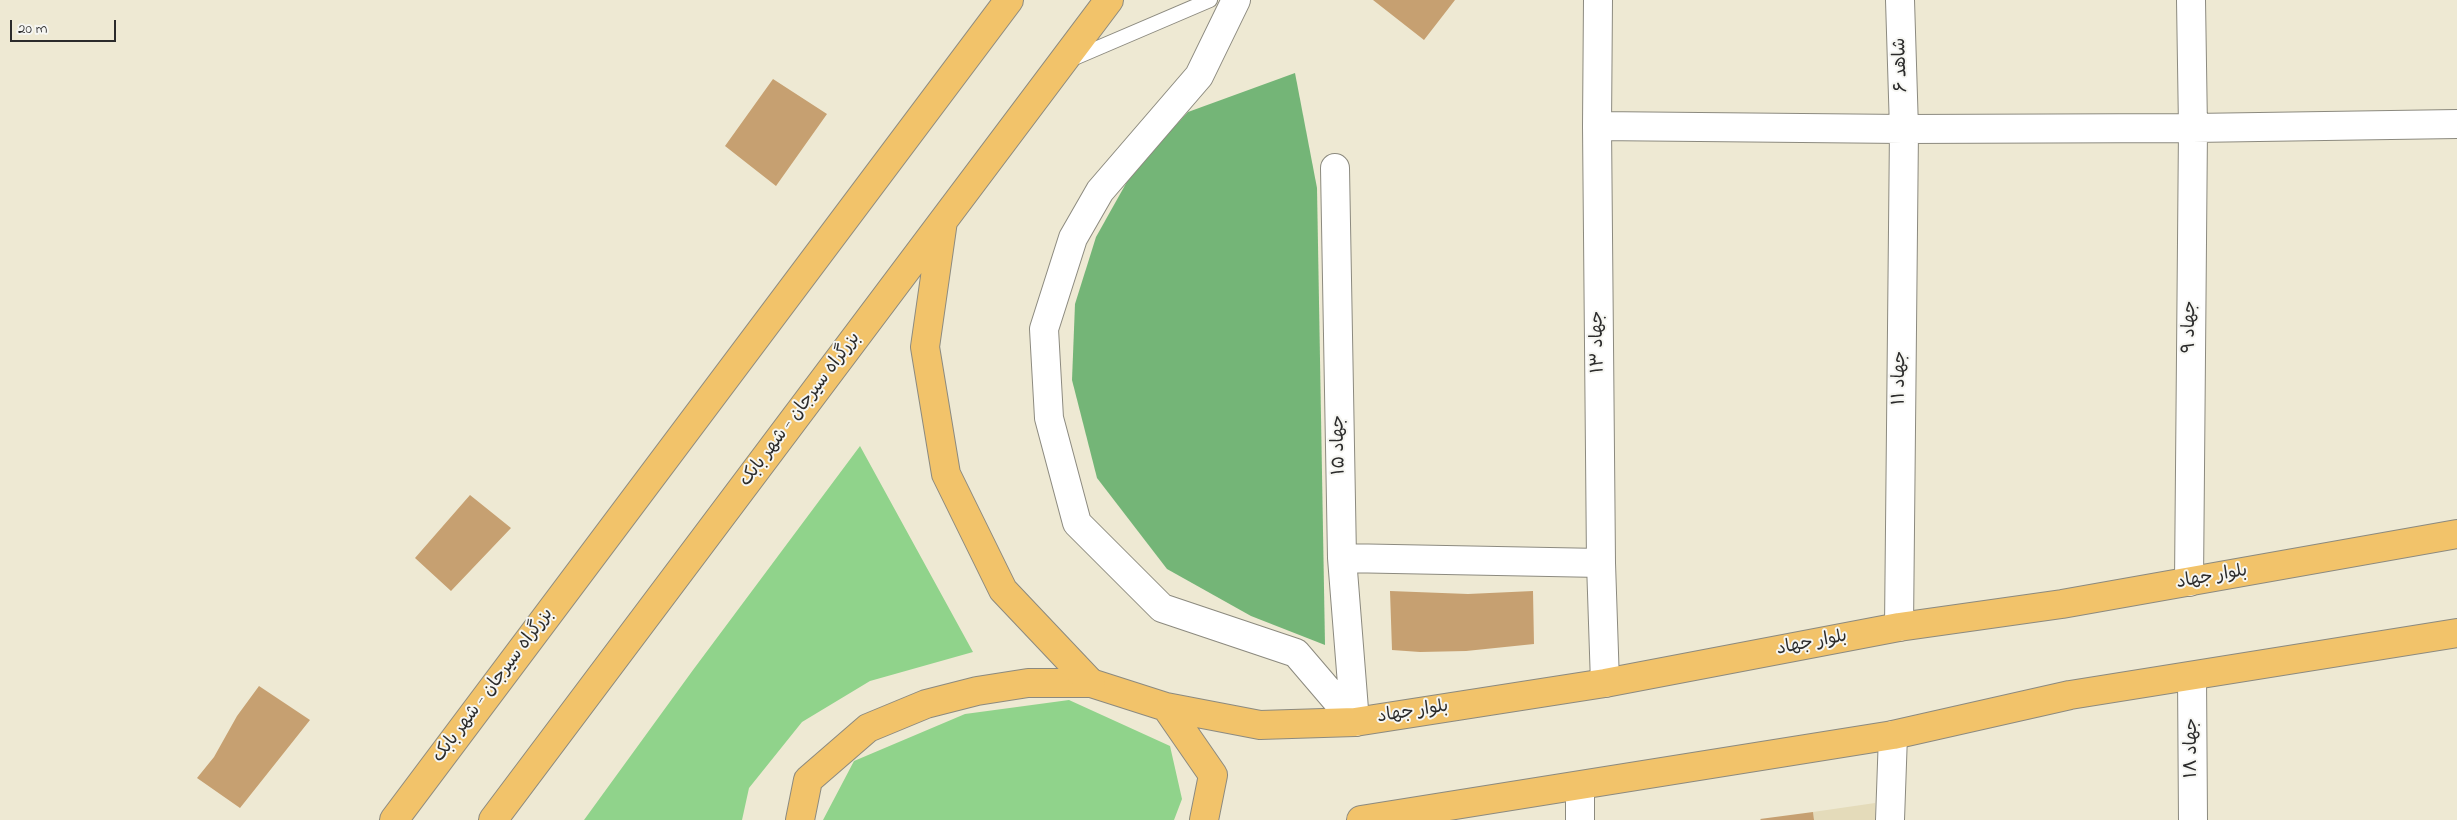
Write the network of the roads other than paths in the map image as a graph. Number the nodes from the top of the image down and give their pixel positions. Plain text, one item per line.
1 (1009, 0) edge
2 (1109, 0) edge
3 (1210, 0) edge
4 (1236, 0) edge
5 (1598, 0) edge
6 (1900, 0) edge
7 (2191, 0) edge
8 (1062, 63) junction
9 (2457, 124) edge
10 (1597, 126) junction
11 (2193, 128) junction
12 (1904, 129) junction
13 (1334, 168) dead end
14 (944, 220) junction
15 (2457, 534) edge
16 (1342, 558) junction
17 (1601, 563) junction
18 (2189, 582) junction
19 (1899, 627) junction
20 (2457, 633) edge
21 (2192, 676) junction
22 (1091, 683) junction
23 (1605, 683) junction
24 (1166, 707) junction
25 (1355, 722) junction
26 (1893, 735) junction
27 (1580, 786) junction
28 (394, 820) edge
29 (493, 820) edge
30 (800, 820) edge
31 (1204, 820) edge
32 (1361, 820) edge
33 (1580, 820) edge
34 (1890, 820) edge
35 (2193, 820) edge

1 - 28 main road, بزرگراه سیرجان - شهر بابک
2 - 8 main road, بزرگراه سیرجان - شهر بابک
3 - 8 lane
4 - 25 street
5 - 10 street, جهاد ۱۳
6 - 12 street, شاهد ۶
7 - 11 street, جهاد ۹
8 - 14 main road, بزرگراه سیرجان - شهر بابک
9 - 11 street
10 - 12 street
10 - 17 street, جهاد ۱۳
11 - 12 street
11 - 18 street, جهاد ۹
12 - 19 street, جهاد ۱۱
13 - 16 street, جهاد ۱۵
14 - 22 main road
14 - 29 main road, بزرگراه سیرجان - شهر بابک
15 - 18 main road, بلوار جهاد
16 - 17 street
16 - 25 street, جهاد ۱۵
17 - 23 street, جهاد ۱۳
18 - 19 main road, بلوار جهاد
19 - 23 main road, بلوار جهاد
20 - 21 main road
21 - 26 main road
21 - 35 street, جهاد ۱۸
22 - 24 main road, بلوار جهاد
22 - 30 main road
23 - 25 main road, بلوار جهاد
24 - 25 main road, بلوار جهاد
24 - 31 main road
26 - 27 main road
26 - 34 street
27 - 32 main road
27 - 33 street

